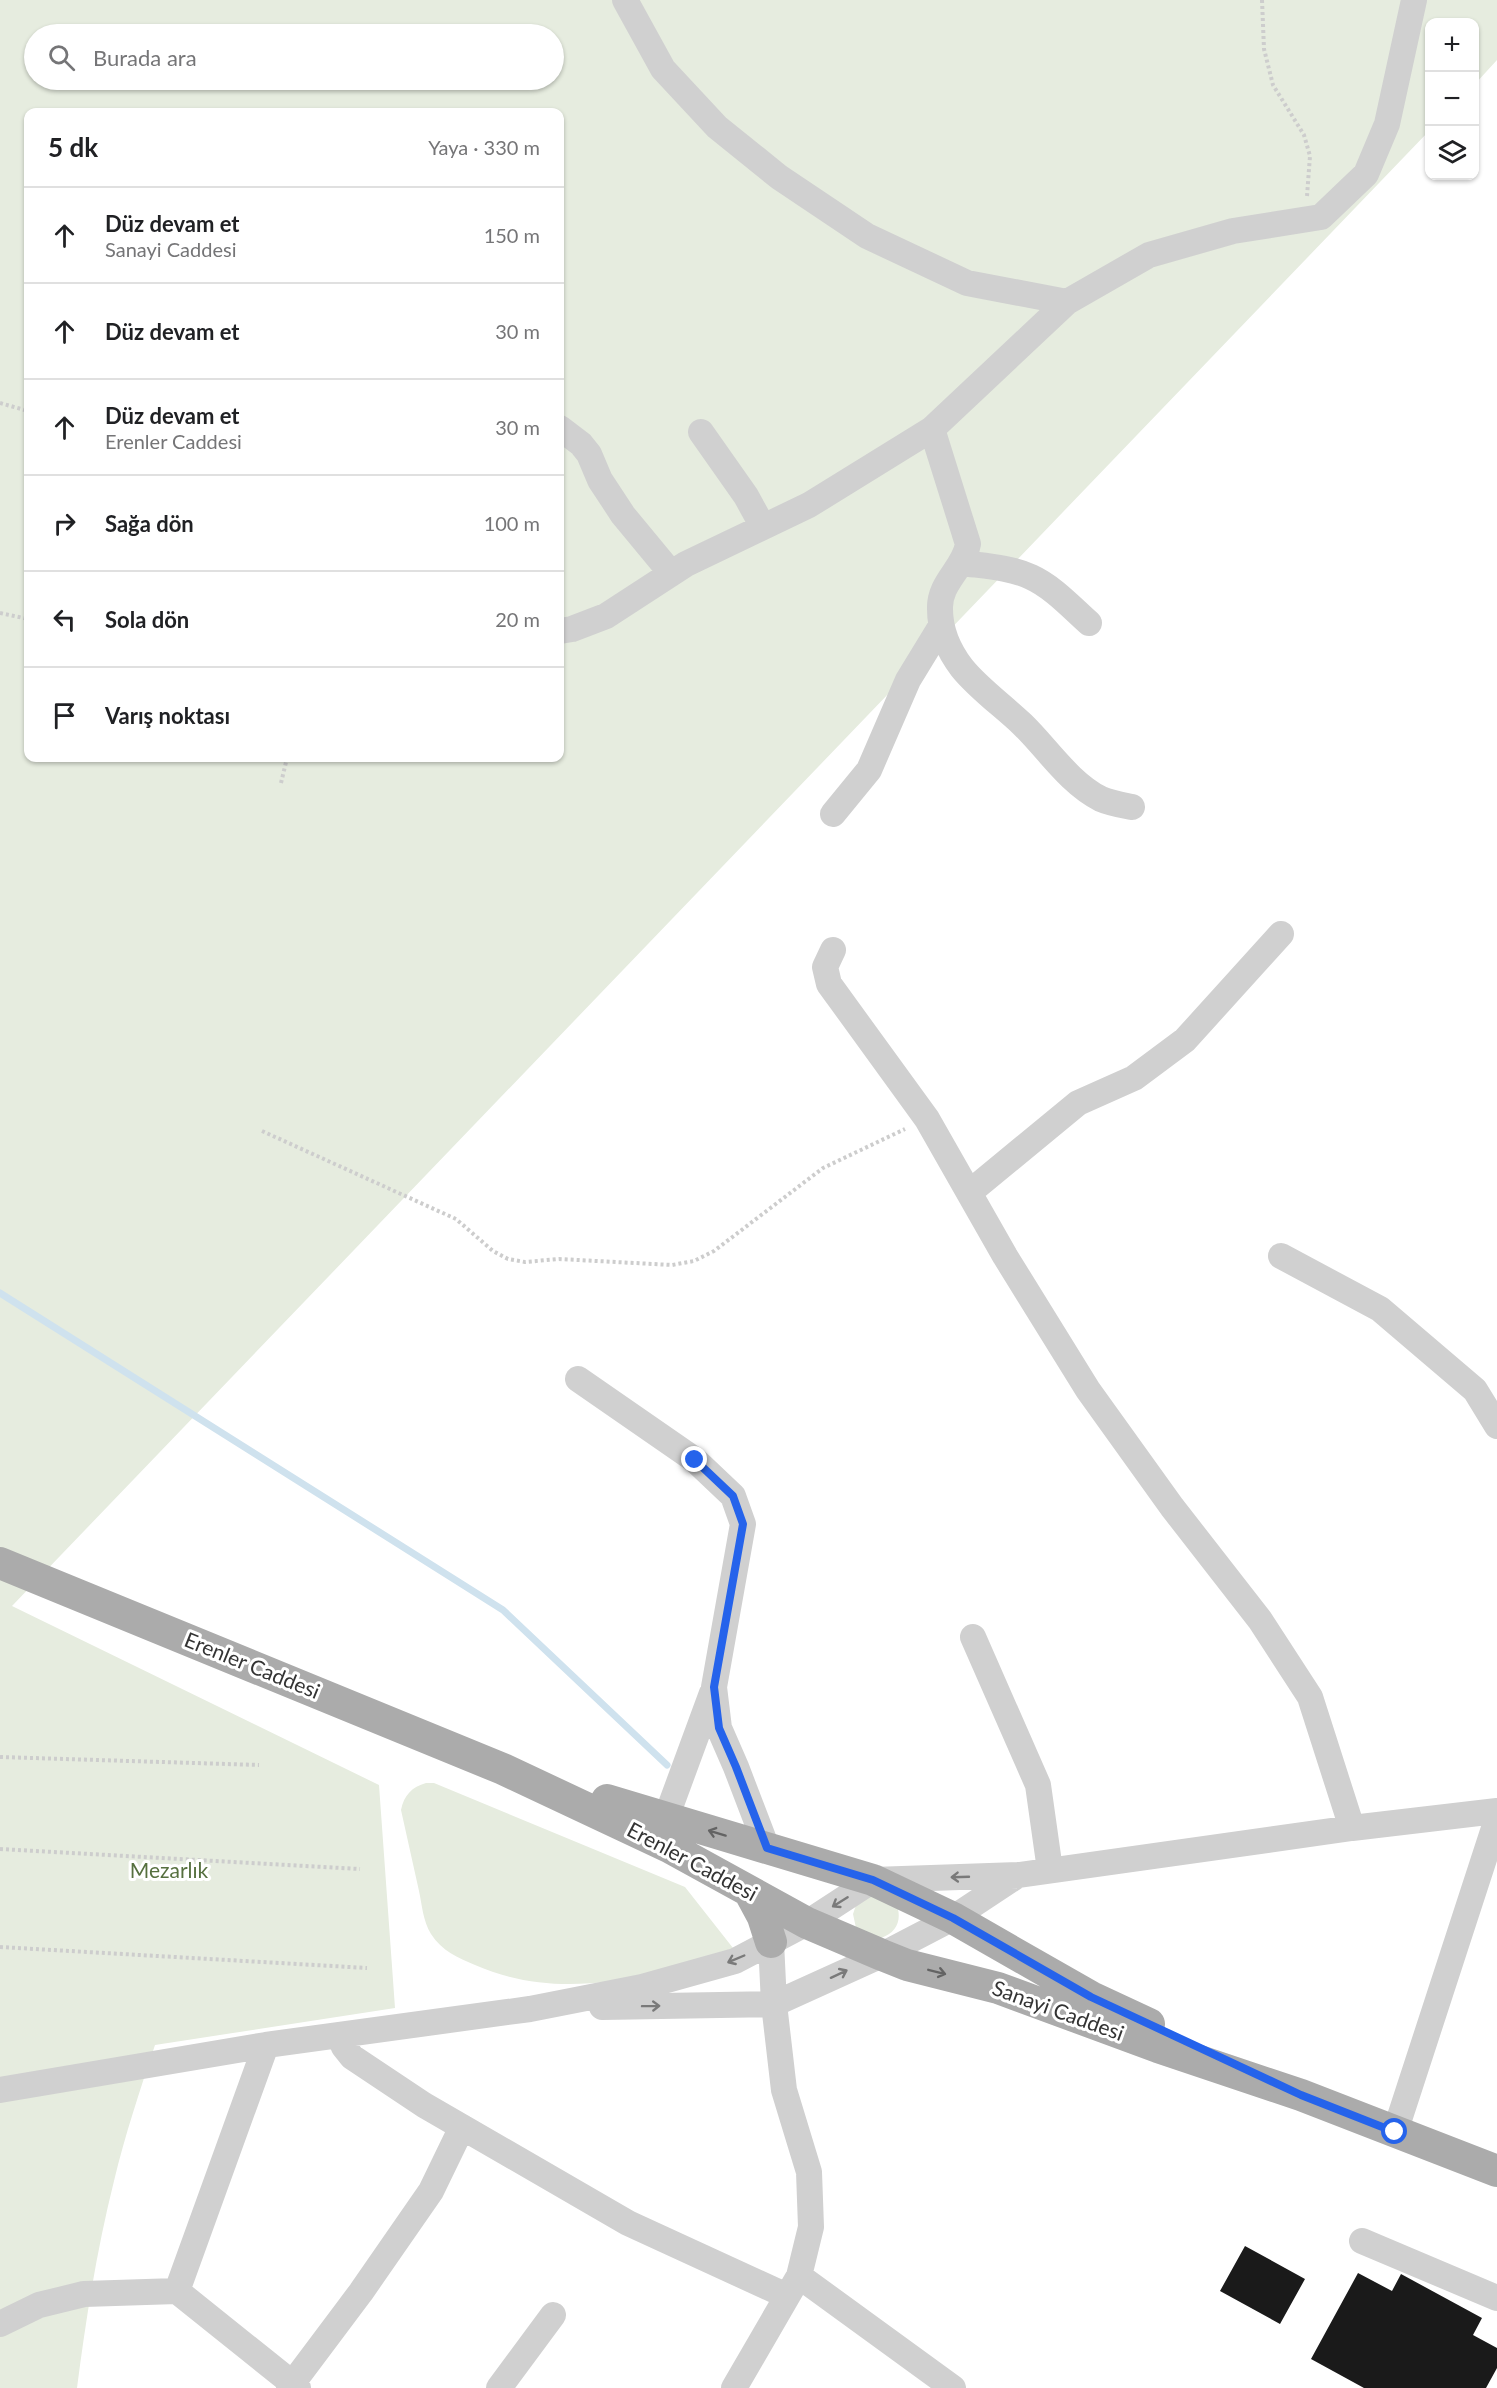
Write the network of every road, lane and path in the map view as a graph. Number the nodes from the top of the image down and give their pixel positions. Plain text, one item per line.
1 (625, 0) edge
2 (1262, 0) edge
3 (1414, 0) edge
4 (1305, 219) junction
5 (1067, 302) junction
6 (0, 403) edge
7 (24, 410) edge
8 (932, 429) junction
9 (564, 431) edge
10 (701, 432) dead end
11 (763, 527) junction
12 (962, 563) junction
13 (672, 573) junction
14 (0, 613) edge
15 (24, 618) edge
16 (1089, 623) dead end
17 (941, 626) junction
18 (564, 630) edge
19 (286, 762) edge
20 (281, 783) dead end
21 (1132, 807) dead end
22 (833, 814) dead end
23 (1281, 934) dead end
24 (833, 950) dead end
25 (927, 1119) junction
26 (262, 1131) dead end
27 (970, 1192) junction
28 (1281, 1256) dead end
29 (578, 1379) dead end
30 (1497, 1426) edge
31 (0, 1563) edge
32 (973, 1637) dead end
33 (714, 1687) junction
34 (0, 1757) edge
35 (259, 1765) dead end
36 (503, 1769) junction
37 (1497, 1811) edge
38 (666, 1818) junction
39 (1497, 1818) edge
40 (1352, 1828) junction
41 (767, 1848) junction
42 (0, 1849) edge
43 (360, 1869) dead end
44 (1050, 1870) junction
45 (1019, 1875) junction
46 (873, 1880) junction
47 (749, 1891) junction
48 (953, 1918) junction
49 (807, 1923) junction
50 (771, 1942) junction
51 (0, 1947) edge
52 (882, 1955) junction
53 (367, 1968) dead end
54 (774, 2004) junction
55 (530, 2009) junction
56 (339, 2035) junction
57 (266, 2046) junction
58 (0, 2090) edge
59 (1301, 2095) junction
60 (462, 2127) junction
61 (1395, 2132) junction
62 (1497, 2171) edge
63 (1362, 2241) dead end
64 (793, 2286) junction
65 (177, 2291) junction
66 (1497, 2298) edge
67 (553, 2315) dead end
68 (0, 2324) edge
69 (293, 2387) edge
70 (499, 2388) edge
71 (734, 2388) edge
72 (953, 2388) edge

1 - 5 street
2 - 4 path
3 - 4 street
4 - 5 street
5 - 8 street
6 - 7 path
8 - 11 street
8 - 12 street
9 - 13 street
10 - 11 street
11 - 13 street
12 - 16 street
12 - 17 street
13 - 18 street
14 - 15 path
17 - 21 street
17 - 22 street
19 - 20 path
23 - 27 street
24 - 25 street
25 - 26 path
25 - 27 street
27 - 40 street
28 - 30 street
29 - 33 street
31 - 36 main road, Erenler Caddesi
32 - 44 street
33 - 38 street
33 - 41 street
34 - 35 path
36 - 38 main road, Erenler Caddesi
36 - 47 main road, Erenler Caddesi
37 - 40 street
41 -> 38 main road, Erenler Caddesi
39 - 61 street
40 - 44 street
41 - 46 main road, Erenler Caddesi
42 - 43 path
44 - 45 street
45 -> 46 street
45 - 48 street
46 - 48 main road, Sanayi Caddesi
46 -> 49 street
47 - 49 main road, Erenler Caddesi
47 - 50 main road
48 - 52 street
48 - 59 main road, Sanayi Caddesi
49 - 50 street
49 - 52 main road, Erenler Caddesi
50 - 54 street
50 -> 55 street
51 - 53 path
54 -> 52 street
52 -> 59 main road, Sanayi Caddesi
55 -> 54 street
54 - 64 street
55 - 56 street
56 - 57 street
56 - 60 street
57 - 58 street
57 - 65 street
59 - 61 main road, Sanayi Caddesi
60 - 64 street
60 - 69 street
61 - 62 main road, Sanayi Caddesi
63 - 66 street
64 - 71 street
64 - 72 street
65 - 68 street
65 - 69 street
67 - 70 street

